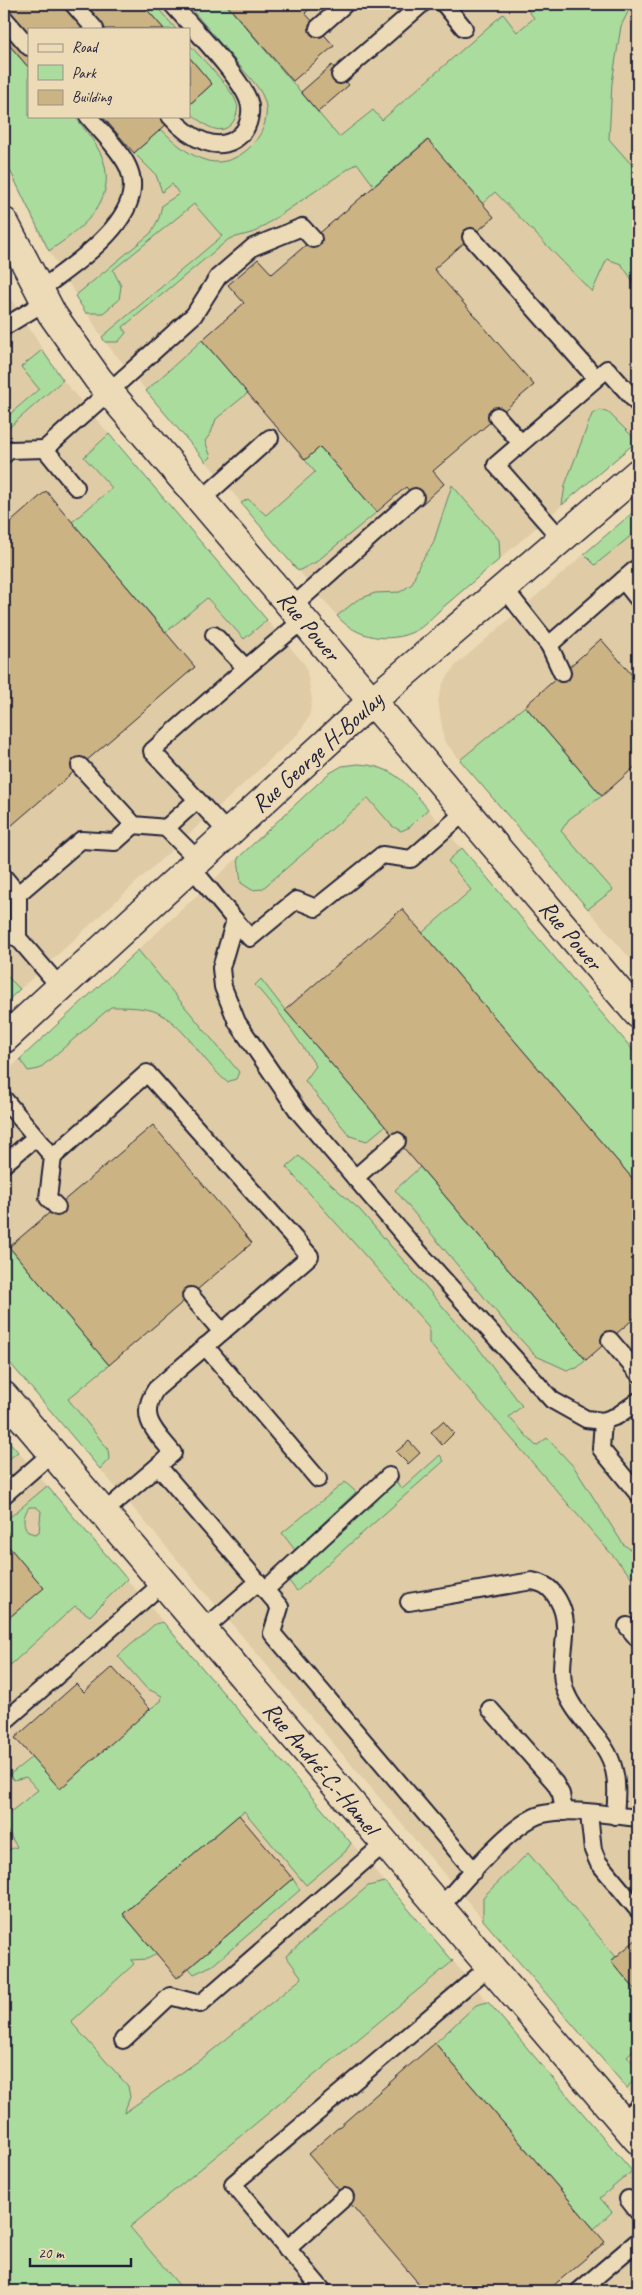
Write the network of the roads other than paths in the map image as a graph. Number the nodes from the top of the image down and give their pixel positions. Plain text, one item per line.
1 (73, 4) edge
2 (172, 4) edge
3 (345, 4) edge
4 (422, 4) edge
5 (444, 4) edge
6 (4, 18) edge
7 (94, 28) edge
8 (318, 28) dead end
9 (464, 28) dead end
10 (28, 46) edge
11 (340, 75) dead end
12 (90, 118) edge
13 (172, 118) edge
14 (4, 222) edge
15 (471, 236) dead end
16 (313, 239) dead end
17 (42, 296) junction
18 (4, 327) edge
19 (595, 377) junction
20 (109, 392) junction
21 (638, 404) edge
22 (497, 416) dead end
23 (270, 438) dead end
24 (522, 443) junction
25 (45, 449) junction
26 (4, 455) edge
27 (638, 473) edge
28 (76, 487) dead end
29 (415, 497) dead end
30 (201, 500) junction
31 (561, 539) junction
32 (638, 567) edge
33 (623, 580) junction
34 (504, 588) junction
35 (638, 599) edge
36 (297, 613) junction
37 (214, 635) dead end
38 (549, 645) junction
39 (246, 668) junction
40 (562, 673) dead end
41 (372, 701) junction
42 (80, 766) dead end
43 (197, 800) junction
44 (466, 811) junction
45 (134, 825) junction
46 (166, 828) junction
47 (228, 833) junction
48 (195, 863) junction
49 (4, 877) edge
50 (18, 894) junction
51 (235, 920) junction
52 (11, 936) edge
53 (60, 987) junction
54 (638, 1014) edge
55 (4, 1038) edge
56 (4, 1099) edge
57 (36, 1137) junction
58 (397, 1140) dead end
59 (53, 1157) junction
60 (4, 1164) edge
61 (355, 1178) junction
62 (57, 1207) dead end
63 (191, 1296) dead end
64 (222, 1332) junction
65 (610, 1340) dead end
66 (205, 1346) junction
67 (638, 1373) edge
68 (4, 1396) edge
69 (638, 1401) edge
70 (603, 1421) junction
71 (52, 1453) junction
72 (158, 1466) junction
73 (389, 1476) dead end
74 (318, 1479) dead end
75 (638, 1494) edge
76 (4, 1495) edge
77 (104, 1513) junction
78 (163, 1583) junction
79 (261, 1586) junction
80 (409, 1602) dead end
81 (627, 1626) dead end
82 (204, 1630) junction
83 (638, 1639) edge
84 (490, 1709) dead end
85 (4, 1722) edge
86 (564, 1812) junction
87 (589, 1814) junction
88 (615, 1816) junction
89 (638, 1818) edge
90 (385, 1843) junction
91 (474, 1871) junction
92 (440, 1907) junction
93 (638, 1910) edge
94 (490, 1966) junction
95 (123, 2040) dead end
96 (633, 2123) edge
97 (345, 2197) dead end
98 (628, 2199) dead end
99 (638, 2212) edge
100 (638, 2241) edge
101 (287, 2249) junction
102 (323, 2291) edge
103 (579, 2291) edge

1 - 7 lane
2 - 13 lane
3 - 8 lane
4 - 11 lane
5 - 9 lane
6 - 10 lane
12 - 17 lane
14 - 17 street, Rue Power
15 - 19 lane
16 - 20 lane
17 - 18 lane
17 - 20 street, Rue Power
19 - 21 lane
19 - 24 lane
20 - 25 lane
20 - 30 street, Rue Power
22 - 24 lane
23 - 30 lane
24 - 31 lane
25 - 26 lane
25 - 28 lane
27 - 31 street, Rue George H-Boulay
29 - 36 lane
30 - 36 street, Rue Power
31 - 34 street, Rue George H-Boulay
32 - 33 lane
33 - 35 lane
33 - 38 lane
34 - 38 lane
34 - 41 street, Rue George H-Boulay
36 - 39 lane
36 - 41 street, Rue Power
37 - 39 lane
38 - 40 lane
39 - 43 lane
41 - 44 street, Rue Power
41 - 47 street, Rue George H-Boulay
42 - 45 lane
43 - 46 lane
43 - 47 lane
44 - 51 lane
44 - 54 street, Rue Power
45 - 46 lane
45 - 50 lane
46 - 48 lane
47 - 48 street, Rue George H-Boulay
48 - 51 lane
48 - 53 street, Rue George H-Boulay
49 - 50 lane
50 - 52 lane
51 - 61 lane
52 - 53 lane
53 - 55 street, Rue George H-Boulay
56 - 57 lane
57 - 59 lane
57 - 60 lane
58 - 61 lane
59 - 62 lane
59 - 64 lane
61 - 70 lane
63 - 64 lane
64 - 66 lane
65 - 67 lane
66 - 72 lane
66 - 74 lane
68 - 71 street, Rue André-C.-Hamel
69 - 70 lane
70 - 75 lane
71 - 76 lane
71 - 77 street, Rue André-C.-Hamel
72 - 77 lane
72 - 79 lane
73 - 79 lane
77 - 78 street, Rue André-C.-Hamel
78 - 82 street, Rue André-C.-Hamel
78 - 85 lane
79 - 82 lane
79 - 91 lane
80 - 88 lane
81 - 83 lane
82 - 90 street, Rue André-C.-Hamel
84 - 86 lane
86 - 87 lane
86 - 91 lane
87 - 88 lane
87 - 93 lane
88 - 89 lane
90 - 92 street, Rue André-C.-Hamel
90 - 95 lane
91 - 92 lane
92 - 94 street, Rue André-C.-Hamel
94 - 96 street, Rue André-C.-Hamel
94 - 101 lane
97 - 101 lane
98 - 99 lane
100 - 103 lane
101 - 102 lane

